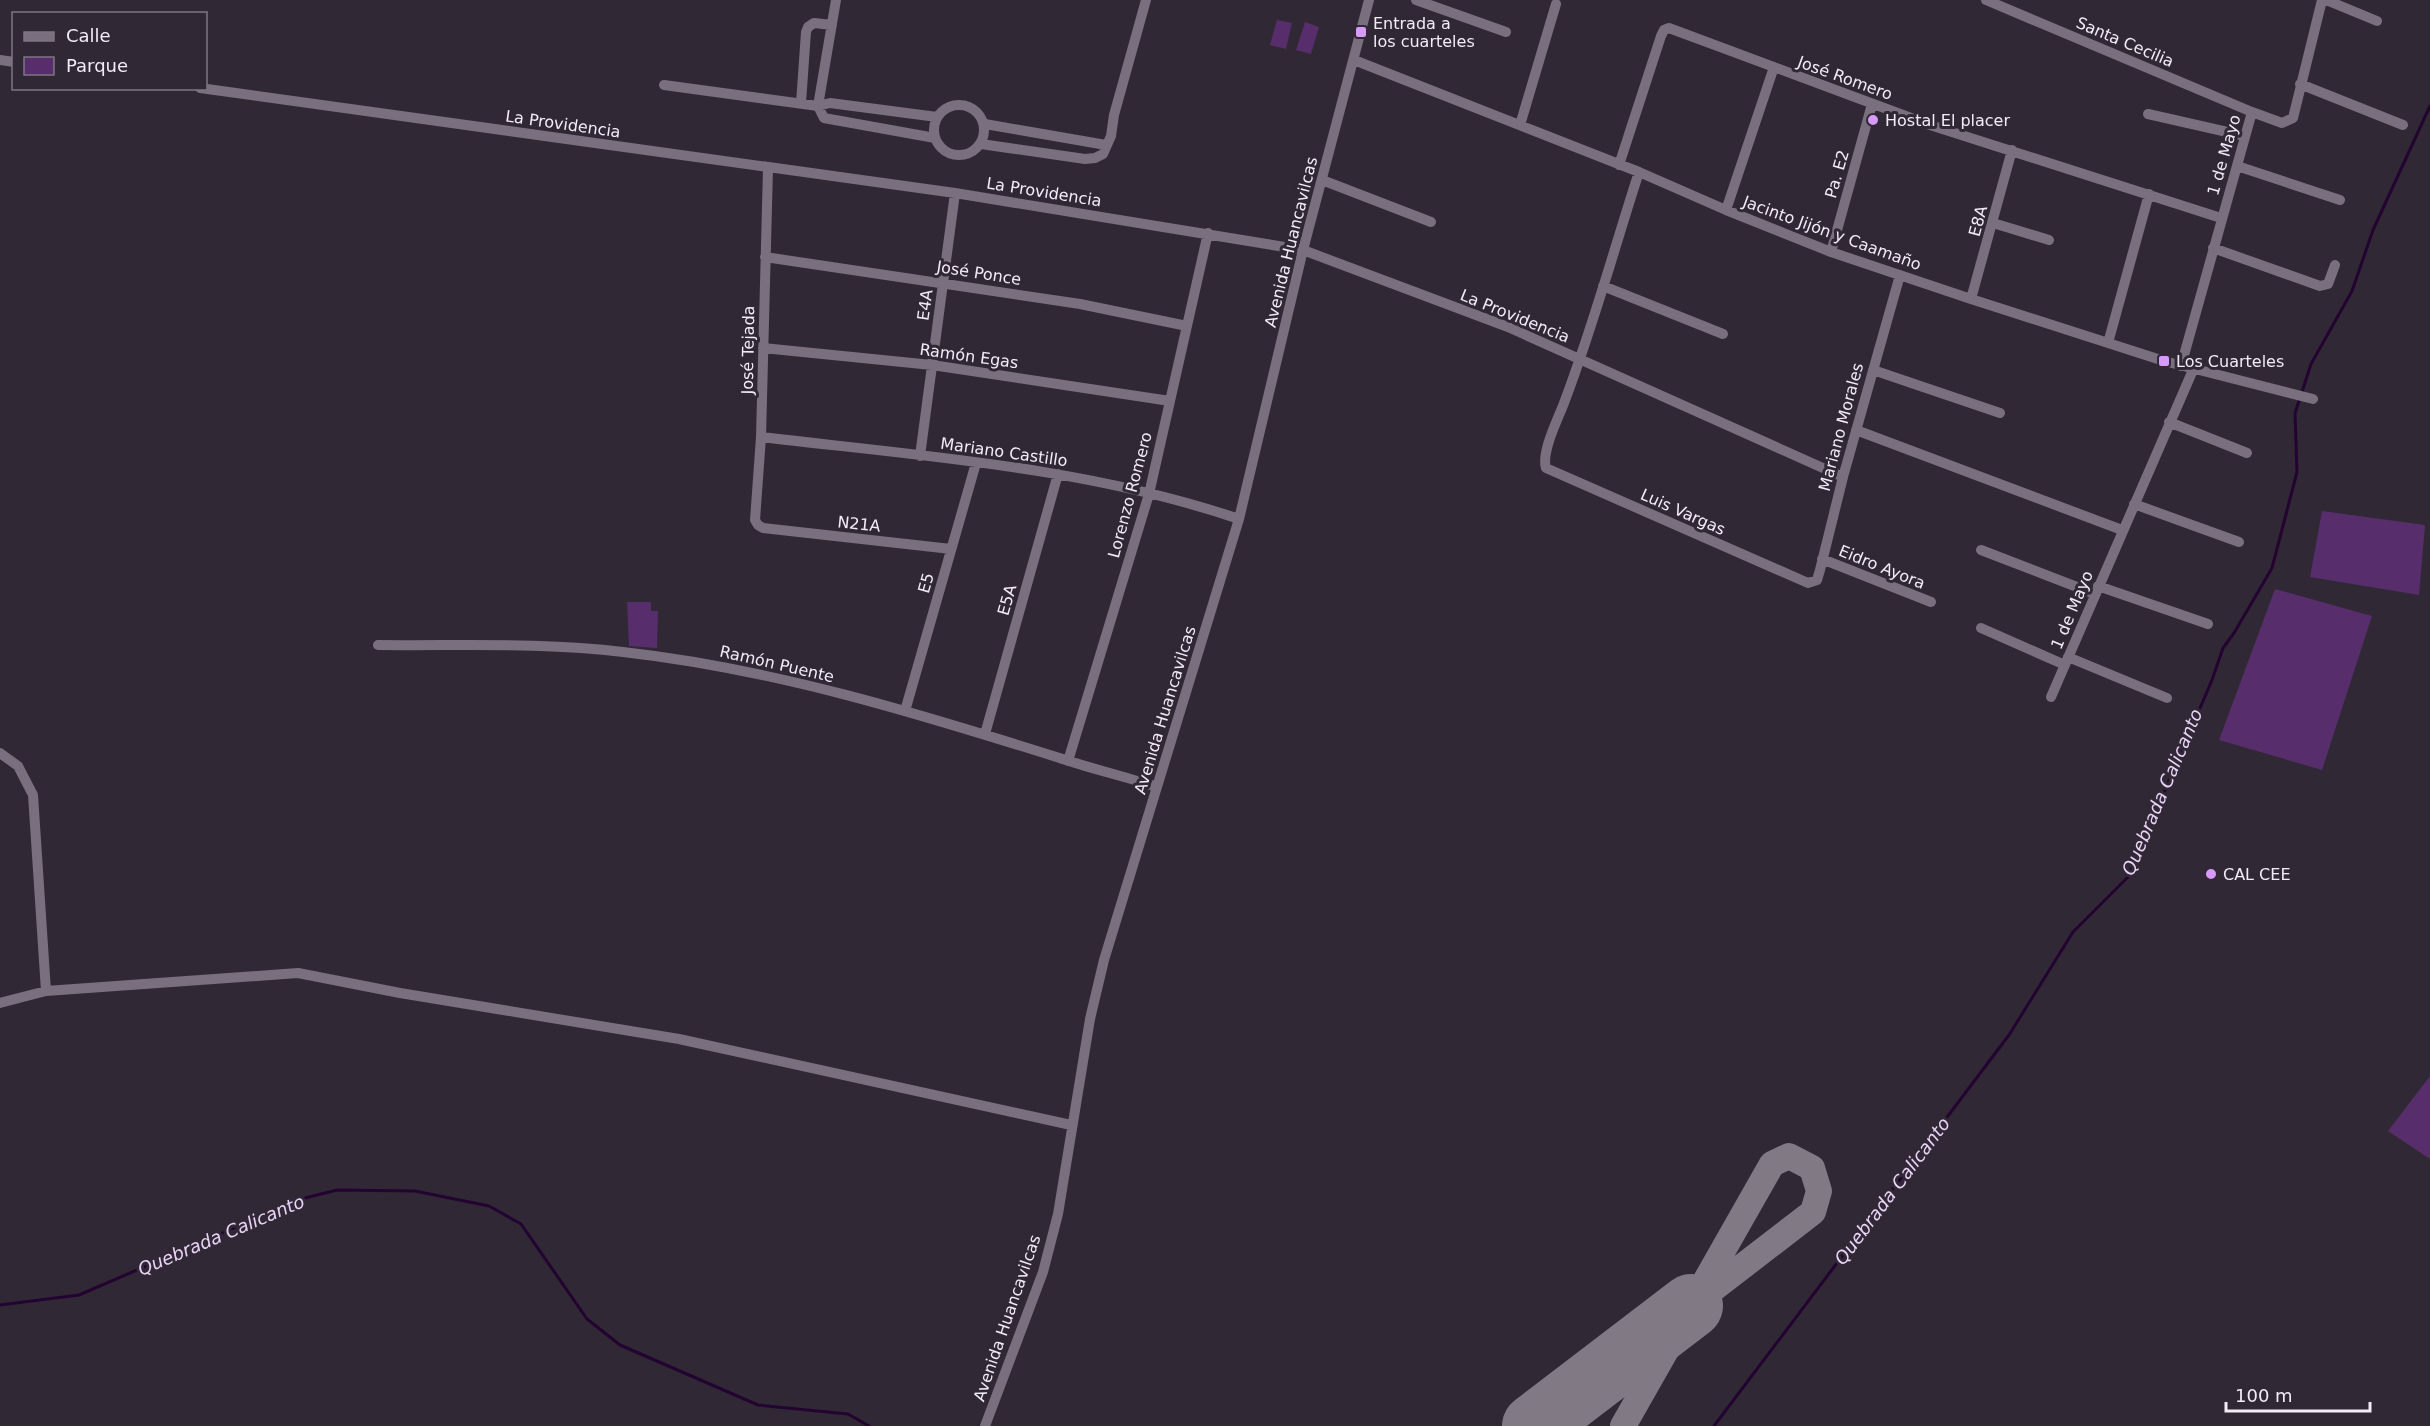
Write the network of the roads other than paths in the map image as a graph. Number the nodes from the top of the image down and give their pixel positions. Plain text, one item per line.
1 (836, 0) edge
2 (1146, 0) edge
3 (1369, 0) edge
4 (1416, 0) edge
5 (1986, 0) edge
6 (2324, 0) edge
7 (1556, 4) dead end
8 (2377, 21) dead end
9 (832, 25) junction
10 (1506, 32) dead end
11 (1354, 60) junction
12 (1774, 68) junction
13 (2300, 84) junction
14 (664, 85) dead end
15 (207, 89) edge
16 (801, 103) junction
17 (1872, 104) junction
18 (818, 106) junction
19 (2252, 112) junction
20 (2148, 114) dead end
21 (937, 117) junction
22 (984, 124) junction
23 (1520, 125) junction
24 (2403, 125) dead end
25 (2245, 136) junction
26 (935, 138) junction
27 (981, 144) junction
28 (1106, 145) junction
29 (2012, 150) junction
30 (1619, 165) junction
31 (2237, 166) junction
32 (768, 168) junction
33 (1639, 172) junction
34 (1322, 180) junction
35 (955, 193) junction
36 (2149, 194) junction
37 (2340, 200) dead end
38 (1726, 210) junction
39 (2221, 218) junction
40 (1431, 222) dead end
41 (1993, 223) junction
42 (1208, 233) junction
43 (2049, 240) dead end
44 (2213, 248) junction
45 (1303, 250) junction
46 (1831, 252) junction
47 (765, 257) junction
48 (2335, 265) dead end
49 (1900, 275) junction
50 (943, 283) junction
51 (1603, 286) junction
52 (1971, 299) junction
53 (1187, 326) junction
54 (1724, 334) dead end
55 (2108, 343) junction
56 (763, 348) junction
57 (1580, 360) junction
58 (932, 365) junction
59 (2181, 366) junction
60 (1873, 370) junction
61 (2193, 370) junction
62 (2308, 398) dead end
63 (1170, 401) junction
64 (2000, 414) dead end
65 (2169, 422) junction
66 (1856, 430) junction
67 (761, 436) junction
68 (2247, 453) dead end
69 (920, 456) junction
70 (976, 463) junction
71 (1058, 474) junction
72 (1843, 477) junction
73 (1149, 494) junction
74 (2134, 504) junction
75 (1239, 519) junction
76 (763, 528) joint
77 (2122, 530) junction
78 (2239, 542) dead end
79 (951, 549) junction
80 (1981, 550) dead end
81 (1822, 559) junction
82 (1808, 583) joint
83 (2096, 590) junction
84 (1930, 602) dead end
85 (2208, 624) dead end
86 (1981, 628) dead end
87 (378, 645) dead end
88 (2067, 661) junction
89 (2051, 697) dead end
90 (2167, 699) dead end
91 (905, 711) junction
92 (984, 734) junction
93 (0, 753) edge
94 (1068, 761) junction
95 (1157, 787) junction
96 (45, 991) junction
97 (0, 1003) edge
98 (1071, 1125) junction
99 (985, 1426) edge

1 - 9 street
2 - 28 street
3 - 11 street, Avenida Huancavilcas
4 - 10 street
5 - 19 street, Santa Cecilia
6 - 8 street
6 - 13 street, 1 de Mayo
7 - 23 street
9 - 16 street
9 - 18 street
11 - 23 street, Jacinto Jijón y Caamaño
11 - 34 street, Avenida Huancavilcas
12 - 17 street, José Romero
12 - 30 street, José Romero
12 - 38 street
13 - 19 street, 1 de Mayo
13 - 24 street
14 - 16 street
15 - 32 street, La Providencia
16 - 18 street
17 - 29 street, José Romero
17 - 46 street, Pa. E2
18 - 21 street
18 - 26 street
19 - 25 street, 1 de Mayo
20 - 25 street
21 - 22 street
21 - 26 street
22 - 27 street
22 - 28 street
23 - 30 street, Jacinto Jijón y Caamaño
25 - 31 street, 1 de Mayo
26 - 27 street
27 - 28 street
29 - 36 street, José Romero
29 - 41 street, E8A
30 - 33 street, Jacinto Jijón y Caamaño
31 - 37 street
31 - 39 street, 1 de Mayo
32 - 35 street, La Providencia
32 - 47 street, José Tejada
33 - 38 street, Jacinto Jijón y Caamaño
33 - 51 street
34 - 40 street
34 - 45 street, Avenida Huancavilcas
35 - 42 street, La Providencia
35 - 50 street, E4A
36 - 39 street, José Romero
36 - 55 street
38 - 46 street, Jacinto Jijón y Caamaño
39 - 44 street, 1 de Mayo
41 - 43 street
41 - 52 street, E8A
42 - 45 street, La Providencia
42 - 53 street, Lorenzo Romero
44 - 48 street
44 - 59 street, 1 de Mayo
45 - 57 street, La Providencia
45 - 75 street, Avenida Huancavilcas
46 - 49 street, Jacinto Jijón y Caamaño
47 - 50 street, José Ponce
47 - 56 street, José Tejada
49 - 52 street, Jacinto Jijón y Caamaño
49 - 60 street, Mariano Morales
50 - 53 street, José Ponce
50 - 58 street, E4A
51 - 54 street
51 - 57 street
52 - 55 street, Jacinto Jijón y Caamaño
53 - 63 street, Lorenzo Romero
55 - 59 street, Jacinto Jijón y Caamaño
56 - 58 street, Ramón Egas
56 - 67 street, José Tejada
57 - 72 street, La Providencia
57 - 82 street, Luis Vargas
58 - 63 street, Ramón Egas
58 - 69 street, E4A
59 - 61 street, Jacinto Jijón y Caamaño
60 - 64 street
60 - 66 street, Mariano Morales
61 - 62 street, Jacinto Jijón y Caamaño
61 - 65 street, 1 de Mayo
63 - 73 street, Lorenzo Romero
65 - 68 street
65 - 74 street, 1 de Mayo
66 - 72 street, Mariano Morales
66 - 77 street
67 - 69 street, Mariano Castillo
67 - 76 street, José Tejada
69 - 70 street, Mariano Castillo
70 - 71 street, Mariano Castillo
70 - 79 street, E5
71 - 73 street, Mariano Castillo
71 - 92 street, E5A
72 - 81 street, Mariano Morales
73 - 75 street, Mariano Castillo
73 - 94 street, Lorenzo Romero
74 - 77 street, 1 de Mayo
74 - 78 street
75 - 95 street, Avenida Huancavilcas
76 - 79 street, N21A
77 - 83 street, 1 de Mayo
79 - 91 street, E5
80 - 83 street
81 - 82 street, Mariano Morales
81 - 84 street, Eidro Ayora
83 - 85 street
83 - 88 street, 1 de Mayo
86 - 88 street
87 - 91 street, Ramón Puente
88 - 89 street, 1 de Mayo
88 - 90 street
91 - 92 street, Ramón Puente
92 - 94 street, Ramón Puente
93 - 96 street
94 - 95 street, Ramón Puente
95 - 98 street, Avenida Huancavilcas
96 - 97 street
96 - 98 street
98 - 99 street, Avenida Huancavilcas

